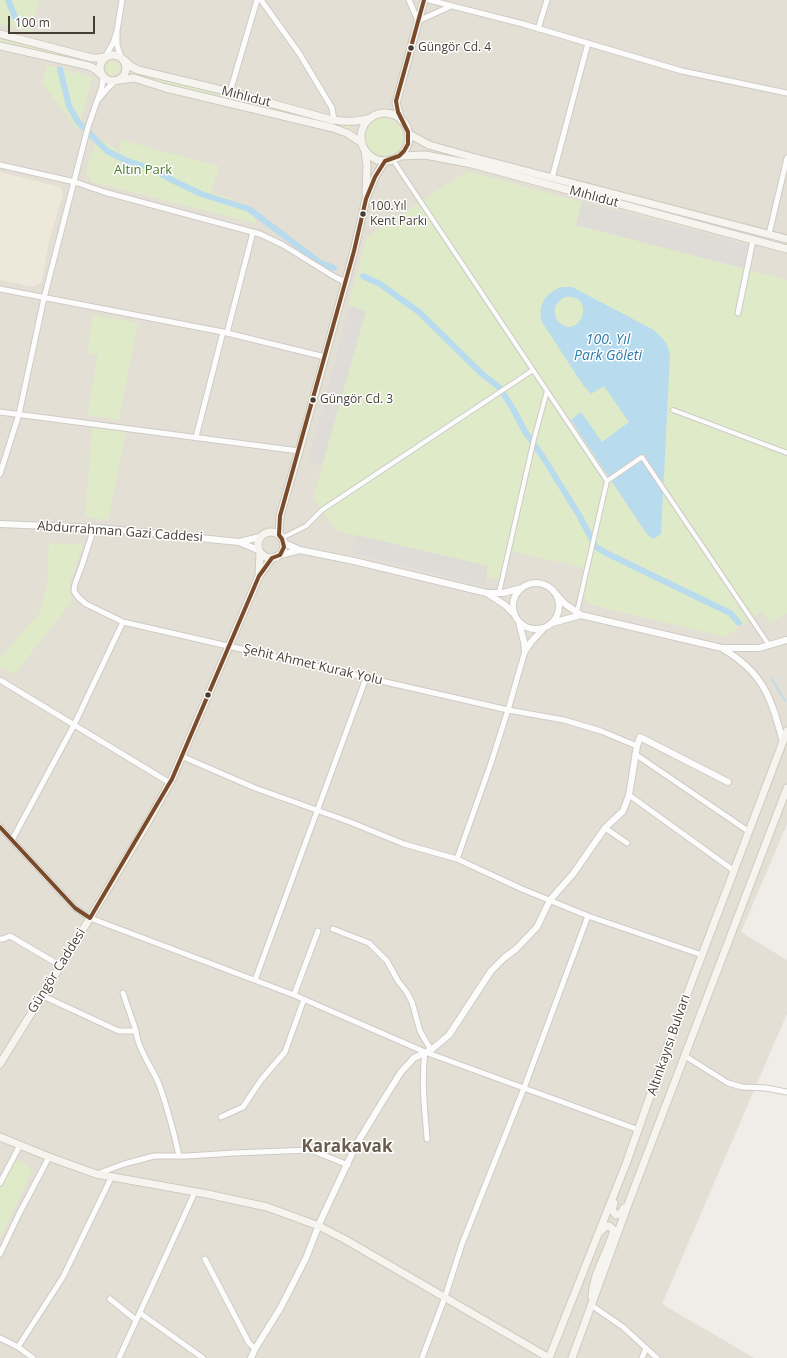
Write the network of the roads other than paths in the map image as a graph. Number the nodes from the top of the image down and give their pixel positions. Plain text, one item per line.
1 (122, 0) edge
2 (257, 0) edge
3 (261, 0) edge
4 (409, 0) edge
5 (424, 0) edge
6 (428, 0) edge
7 (547, 0) edge
8 (447, 3) edge
9 (418, 21) junction
10 (538, 29) junction
11 (117, 30) junction
12 (0, 34) edge
13 (588, 43) junction
14 (0, 46) edge
15 (105, 57) junction
16 (123, 58) junction
17 (103, 76) junction
18 (118, 80) junction
19 (230, 92) junction
20 (787, 93) edge
21 (97, 101) junction
22 (396, 103) junction
23 (381, 114) junction
24 (371, 118) junction
25 (334, 120) junction
26 (401, 120) junction
27 (409, 134) junction
28 (362, 142) junction
29 (365, 150) junction
30 (400, 156) junction
31 (787, 158) edge
32 (393, 160) junction
33 (385, 161) junction
34 (0, 165) edge
35 (552, 178) junction
36 (75, 182) junction
37 (366, 199) junction
38 (253, 232) junction
39 (769, 234) junction
40 (787, 239) edge
41 (753, 240) junction
42 (787, 249) edge
43 (346, 282) junction
44 (0, 289) edge
45 (44, 298) junction
46 (738, 313) dead end
47 (225, 333) junction
48 (325, 357) junction
49 (533, 370) junction
50 (547, 391) junction
51 (673, 410) dead end
52 (0, 412) edge
53 (19, 414) junction
54 (196, 437) junction
55 (299, 451) junction
56 (787, 452) edge
57 (0, 474) edge
58 (607, 480) junction
59 (280, 516) junction
60 (0, 524) edge
61 (94, 528) junction
62 (267, 532) junction
63 (260, 537) junction
64 (282, 538) junction
65 (239, 542) junction
66 (300, 550) junction
67 (259, 552) junction
68 (280, 555) junction
69 (272, 558) junction
70 (259, 576) junction
71 (522, 588) junction
72 (487, 593) junction
73 (500, 593) junction
74 (555, 593) junction
75 (579, 614) junction
76 (515, 615) junction
77 (518, 621) junction
78 (123, 622) junction
79 (552, 623) junction
80 (546, 627) junction
81 (787, 640) edge
82 (230, 646) junction
83 (770, 646) junction
84 (722, 648) junction
85 (524, 651) junction
86 (366, 678) junction
87 (0, 680) edge
88 (508, 710) junction
89 (74, 725) junction
90 (787, 731) edge
91 (783, 742) junction
92 (636, 746) junction
93 (635, 754) junction
94 (181, 756) junction
95 (728, 782) dead end
96 (170, 783) junction
97 (787, 788) edge
98 (629, 795) junction
99 (316, 811) junction
100 (0, 827) edge
101 (605, 828) junction
102 (748, 831) junction
103 (12, 840) junction
104 (627, 843) dead end
105 (457, 859) junction
106 (733, 870) junction
107 (550, 900) junction
108 (588, 916) junction
109 (90, 918) junction
110 (333, 928) dead end
111 (318, 931) dead end
112 (1, 941) edge
113 (702, 955) junction
114 (60, 966) junction
115 (255, 980) junction
116 (123, 993) dead end
117 (294, 995) junction
118 (43, 996) junction
119 (304, 1000) junction
120 (136, 1031) junction
121 (428, 1051) junction
122 (685, 1056) junction
123 (1, 1059) edge
124 (524, 1088) junction
125 (787, 1092) edge
126 (221, 1117) dead end
127 (639, 1130) junction
128 (0, 1137) edge
129 (427, 1139) dead end
130 (20, 1145) junction
131 (632, 1148) junction
132 (179, 1156) junction
133 (48, 1157) junction
134 (348, 1165) junction
135 (96, 1174) junction
136 (112, 1176) junction
137 (0, 1183) edge
138 (633, 1191) junction
139 (196, 1192) junction
140 (319, 1226) junction
141 (597, 1238) junction
142 (0, 1254) edge
143 (205, 1259) dead end
144 (445, 1297) junction
145 (110, 1299) dead end
146 (591, 1305) junction
147 (140, 1313) junction
148 (136, 1320) junction
149 (0, 1338) edge
150 (18, 1347) junction
151 (646, 1348) junction
152 (255, 1349) junction
153 (33, 1358) edge
154 (120, 1358) edge
155 (203, 1358) edge
156 (251, 1358) edge
157 (422, 1358) edge
158 (549, 1358) edge
159 (572, 1358) edge
160 (642, 1358) edge
161 (658, 1358) edge

1 - 11 street
2 - 19 street
3 - 25 street
4 - 9 street
5 - 9 main road
6 - 8 street
7 - 10 street
8 - 9 street
8 - 10 street
9 - 22 main road
10 - 13 street
11 - 15 street
11 - 16 street
12 - 15 main road
13 - 20 street
13 - 35 street
14 - 17 main road
15 - 16 main road
15 - 17 main road
16 - 18 main road
16 - 19 main road, Mıhlıdut
17 - 18 main road
17 - 21 street
18 - 21 street
18 - 28 main road, Mıhlıdut
19 - 25 main road, Mıhlıdut
21 - 36 street
22 - 23 main road
22 - 26 main road
23 - 24 main road
23 - 26 main road
24 - 25 main road, Mıhlıdut
24 - 28 main road
26 - 27 main road
27 - 30 main road
27 - 35 main road, Mıhlıdut
28 - 29 main road
29 - 33 main road
29 - 37 main road
30 - 32 main road
30 - 41 main road, Mıhlıdut
31 - 39 street
32 - 33 main road
32 - 49 street
33 - 37 main road
34 - 36 street
35 - 39 main road, Mıhlıdut
36 - 38 street
36 - 45 street
37 - 43 main road
38 - 43 street
38 - 47 street
39 - 40 main road, Mıhlıdut
41 - 42 main road, Mıhlıdut
41 - 46 street
43 - 48 main road
44 - 45 street
45 - 47 street
45 - 53 street
47 - 48 street
47 - 54 street
48 - 55 main road
49 - 50 street
49 - 64 street
50 - 58 street
50 - 73 street
51 - 56 street
52 - 53 street
53 - 54 street
53 - 57 street
54 - 55 street
55 - 59 main road
58 - 75 street
58 - 83 street
59 - 62 main road
59 - 64 main road
60 - 61 street, Abdurrahman Gazi Caddesi
61 - 65 street, Abdurrahman Gazi Caddesi
61 - 78 street, Şehit Ahmet Kurak Yolu
62 - 63 main road
62 - 64 main road
63 - 65 street, Abdurrahman Gazi Caddesi
63 - 67 main road
64 - 66 street
64 - 68 main road
65 - 67 street, Abdurrahman Gazi Caddesi
66 - 68 street
66 - 72 street
67 - 69 main road
67 - 70 main road, Güngör Caddesi
68 - 69 main road
69 - 70 main road, Güngör Caddesi
70 - 82 main road, Güngör Caddesi
71 - 73 street
71 - 74 street
71 - 76 street
72 - 73 street
72 - 76 street
74 - 75 street
74 - 79 street
75 - 79 street
75 - 84 street
76 - 77 street
77 - 80 street
77 - 85 street
78 - 82 street, Şehit Ahmet Kurak Yolu
78 - 89 street
79 - 80 street
80 - 85 street
81 - 83 street
82 - 86 street, Şehit Ahmet Kurak Yolu
82 - 94 main road, Güngör Caddesi
83 - 84 street
84 - 91 street
85 - 88 street
86 - 88 street, Şehit Ahmet Kurak Yolu
86 - 99 street
87 - 89 street
88 - 92 street, Şehit Ahmet Kurak Yolu
88 - 105 street
89 - 96 street
89 - 103 street
90 - 91 main road, Altınkayısı Bulvarı
91 - 102 main road, Altınkayısı Bulvarı
92 - 93 street
92 - 95 street
93 - 98 street
93 - 102 street
94 - 96 main road, Güngör Caddesi
94 - 99 street
96 - 109 main road, Güngör Caddesi
97 - 122 main road, Altınkayısı Bulvarı
98 - 101 street
98 - 106 street
99 - 105 street
99 - 115 street
100 - 103 street
101 - 104 street
101 - 107 street
102 - 106 main road, Altınkayısı Bulvarı
103 - 109 street
105 - 107 street
106 - 113 main road, Altınkayısı Bulvarı
107 - 108 street
107 - 121 street
108 - 113 street
108 - 124 street
109 - 114 main road, Güngör Caddesi
109 - 115 street
110 - 121 street
111 - 117 street
112 - 114 street
113 - 127 main road, Altınkayısı Bulvarı
114 - 118 main road, Güngör Caddesi
115 - 117 street
116 - 120 street
117 - 119 street
118 - 120 street
118 - 123 main road, Güngör Caddesi
119 - 121 street
119 - 126 street
120 - 132 street
121 - 124 street
121 - 129 street
121 - 134 street
122 - 125 street
122 - 138 main road, Altınkayısı Bulvarı
124 - 127 street
124 - 144 street
127 - 131 main road, Altınkayısı Bulvarı
128 - 130 main road
130 - 133 main road
130 - 137 street
131 - 138 main road
131 - 141 main road, Altınkayısı Bulvarı
132 - 134 street
132 - 135 street
133 - 135 main road
133 - 142 street
134 - 140 street
135 - 136 main road
136 - 139 main road
136 - 150 street
138 - 146 main road, Altınkayısı Bulvarı
139 - 140 main road
139 - 147 street
140 - 144 main road
140 - 152 street
141 - 146 main road
141 - 158 main road, Altınkayısı Bulvarı
143 - 152 street
144 - 157 street
144 - 158 main road
145 - 148 street
146 - 151 street
146 - 159 main road, Altınkayısı Bulvarı
147 - 148 street
147 - 155 street
148 - 154 street
149 - 150 street
150 - 153 street
151 - 160 street
151 - 161 street
152 - 156 street

